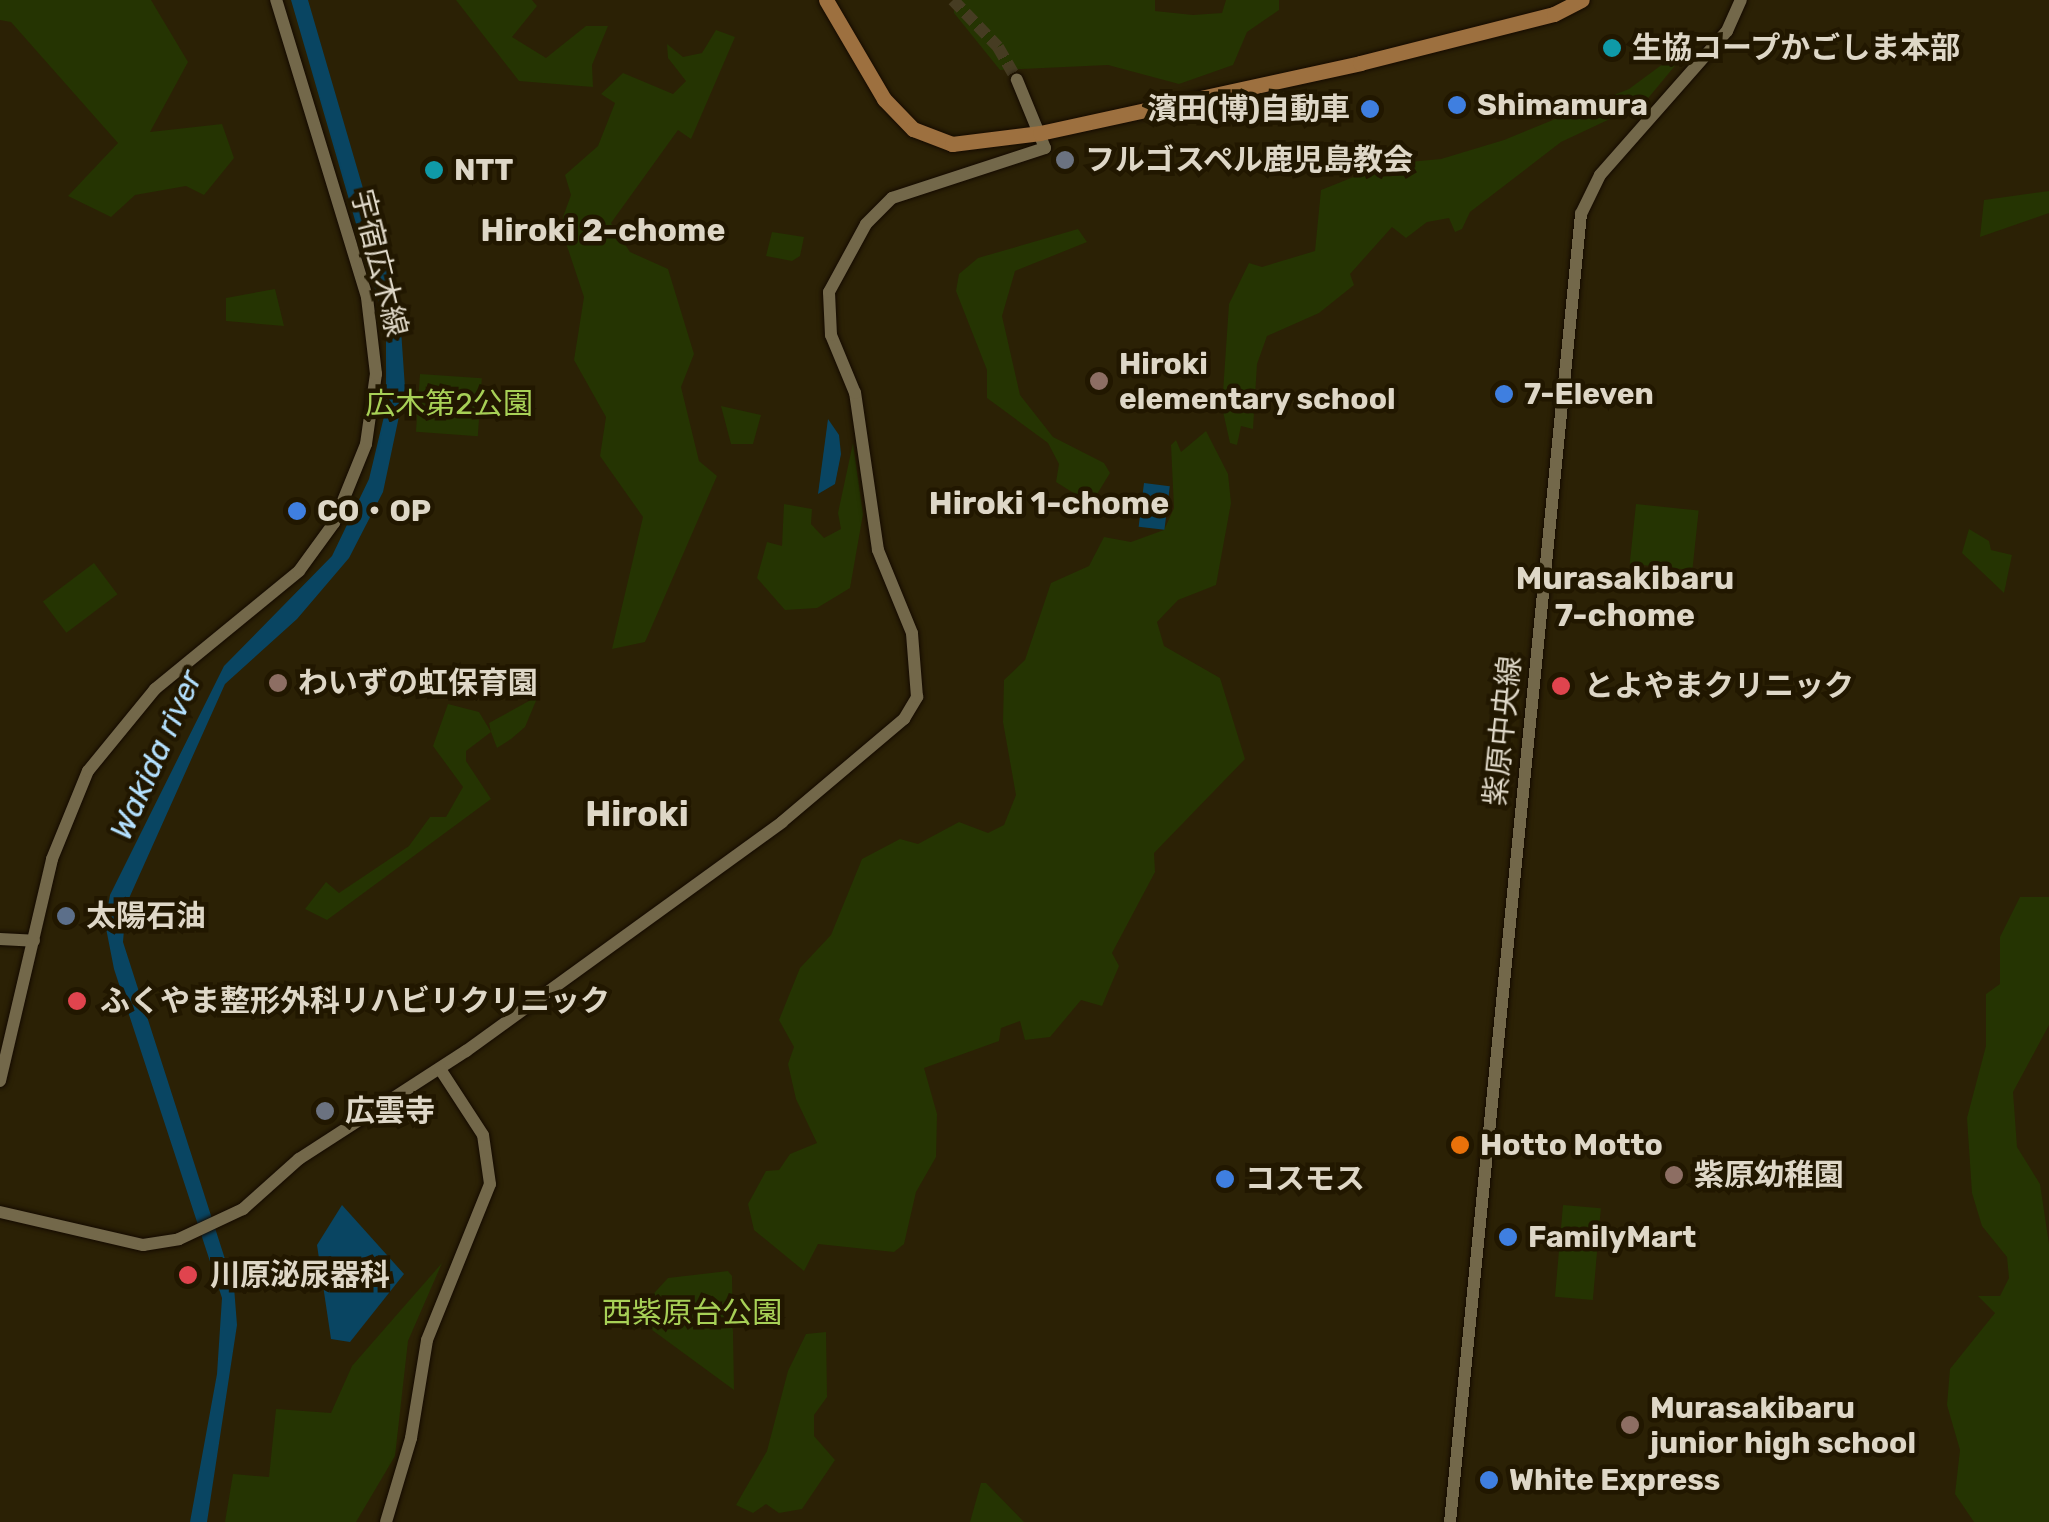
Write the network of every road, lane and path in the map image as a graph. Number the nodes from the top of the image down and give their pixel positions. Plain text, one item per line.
1 (276, 0) edge
2 (826, 0) edge
3 (1582, 0) edge
4 (1741, 0) edge
5 (1017, 80) tunnel mouth
6 (1040, 134) junction
7 (0, 939) edge
8 (34, 941) junction
9 (440, 1069) junction
10 (0, 1082) edge
11 (0, 1212) edge
12 (386, 1522) edge
13 (1450, 1522) edge

1 - 8 street, 宇宿広木線
2 - 6 main road
3 - 6 main road
4 - 13 street, 紫原中央線
5 - 6 street
6 - 9 street
7 - 8 street
8 - 10 street, 宇宿広木線
9 - 11 street
9 - 12 street

